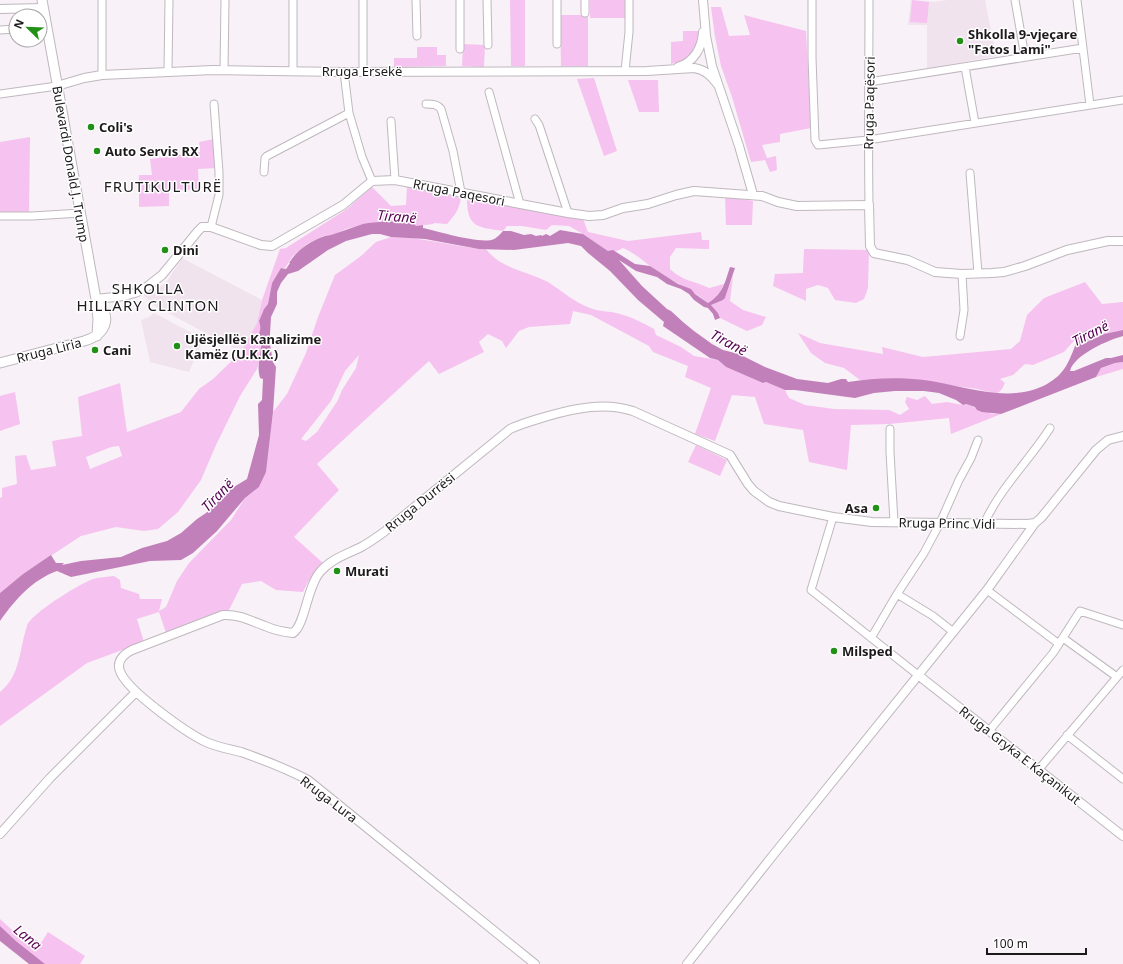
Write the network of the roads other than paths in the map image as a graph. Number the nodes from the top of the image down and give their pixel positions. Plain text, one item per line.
1 (102, 0) edge
2 (169, 0) edge
3 (225, 0) edge
4 (293, 0) edge
5 (363, 0) edge
6 (416, 0) edge
7 (460, 0) edge
8 (487, 0) edge
9 (557, 0) edge
10 (585, 0) edge
11 (629, 0) edge
12 (703, 0) edge
13 (812, 0) edge
14 (869, 0) edge
15 (1015, 0) edge
16 (1077, 0) edge
17 (43, 4) edge
18 (0, 9) edge
19 (585, 13) dead end
20 (704, 19) junction
21 (416, 36) dead end
22 (557, 44) dead end
23 (488, 45) dead end
24 (48, 48) edge
25 (1083, 48) junction
26 (460, 49) dead end
27 (1025, 57) junction
28 (710, 58) junction
29 (693, 64) junction
30 (965, 67) junction
31 (224, 70) junction
32 (625, 70) junction
33 (168, 71) junction
34 (293, 71) junction
35 (344, 72) junction
36 (363, 72) junction
37 (102, 75) junction
38 (869, 82) junction
39 (718, 85) junction
40 (57, 86) junction
41 (490, 92) dead end
42 (0, 94) edge
43 (1123, 100) edge
44 (214, 104) dead end
45 (426, 104) dead end
46 (1090, 104) junction
47 (349, 113) junction
48 (535, 119) dead end
49 (391, 121) dead end
50 (975, 123) junction
51 (868, 140) junction
52 (264, 172) dead end
53 (970, 173) dead end
54 (396, 180) junction
55 (372, 181) junction
56 (461, 192) junction
57 (752, 196) junction
58 (520, 204) junction
59 (869, 205) junction
60 (81, 213) junction
61 (568, 213) junction
62 (0, 216) edge
63 (211, 227) junction
64 (1123, 241) edge
65 (978, 273) junction
66 (962, 274) junction
67 (96, 300) junction
68 (97, 336) joint
69 (960, 336) dead end
70 (0, 363) edge
71 (1050, 428) dead end
72 (890, 429) dead end
73 (1123, 436) edge
74 (978, 440) dead end
75 (744, 478) joint
76 (833, 517) junction
77 (894, 522) junction
78 (940, 523) junction
79 (1035, 523) junction
80 (984, 524) junction
81 (987, 590) junction
82 (897, 594) junction
83 (1123, 625) edge
84 (952, 631) junction
85 (871, 638) junction
86 (1061, 641) junction
87 (121, 658) joint
88 (1123, 670) edge
89 (918, 674) junction
90 (1117, 677) junction
91 (136, 692) junction
92 (989, 731) junction
93 (1067, 735) junction
94 (1039, 769) junction
95 (1123, 779) edge
96 (0, 834) edge
97 (1123, 836) edge
98 (534, 964) edge
99 (687, 964) edge

1 - 37 street
2 - 33 street
3 - 31 street
4 - 34 street
5 - 36 street
6 - 21 street
7 - 26 street
8 - 23 street
9 - 22 street
10 - 19 street
11 - 32 street
12 - 20 street
13 - 51 street
14 - 38 street, Rruga Paqësori
15 - 27 street
16 - 25 street
17 - 18 street
20 - 28 street
20 - 29 street
24 - 40 main road, Bulevardi Donald J. Trump
25 - 27 street
25 - 46 street
27 - 30 street
28 - 29 street
28 - 39 street
29 - 32 street, Rruga Ersekë
29 - 39 street
30 - 38 street
30 - 50 street
31 - 33 street, Rruga Ersekë
31 - 34 street, Rruga Ersekë
32 - 36 street, Rruga Ersekë
33 - 37 street, Rruga Ersekë
34 - 35 street, Rruga Ersekë
35 - 36 street, Rruga Ersekë
35 - 47 street
37 - 40 street, Rruga Ersekë
38 - 51 street, Rruga Paqësori
39 - 57 street
40 - 42 street
40 - 60 main road, Bulevardi Donald J. Trump
41 - 58 street
43 - 46 street
44 - 63 street
45 - 56 street
46 - 50 street
47 - 52 street
47 - 55 street
48 - 61 street
49 - 54 street
50 - 51 street
51 - 59 street, Rruga Paqësori
53 - 65 street
54 - 55 street, Rruga Paqesori
54 - 56 street, Rruga Paqesori
55 - 63 street
56 - 58 street, Rruga Paqesori
57 - 59 street, Rruga Paqesori
57 - 61 street, Rruga Paqesori
58 - 61 street, Rruga Paqesori
59 - 66 street
60 - 62 street
60 - 67 main road, Bulevardi Donald J. Trump
63 - 67 street
64 - 65 street
65 - 66 street
66 - 69 street
67 - 68 main road, Bulevardi Donald J. Trump
68 - 70 main road, Rruga Liria
71 - 80 street
72 - 77 street
73 - 79 street
74 - 78 street
75 - 76 street, Rruga Princ Vidi
75 - 87 street, Rruga Durrësi
76 - 77 street, Rruga Princ Vidi
76 - 85 street
77 - 78 street, Rruga Princ Vidi
78 - 80 street, Rruga Princ Vidi
78 - 82 street
79 - 80 street, Rruga Princ Vidi
79 - 81 street
81 - 84 street
81 - 86 street
82 - 84 street
82 - 85 street
83 - 86 street
84 - 89 street
85 - 89 street
86 - 90 street
86 - 92 street
87 - 91 street, Rruga Lura
88 - 90 street
89 - 92 street, Rruga Gryka E Kaçanikut
89 - 99 street
90 - 93 street
91 - 96 street
91 - 98 street, Rruga Lura
92 - 94 street, Rruga Gryka E Kaçanikut
93 - 94 street
93 - 95 street
94 - 97 street, Rruga Gryka E Kaçanikut

